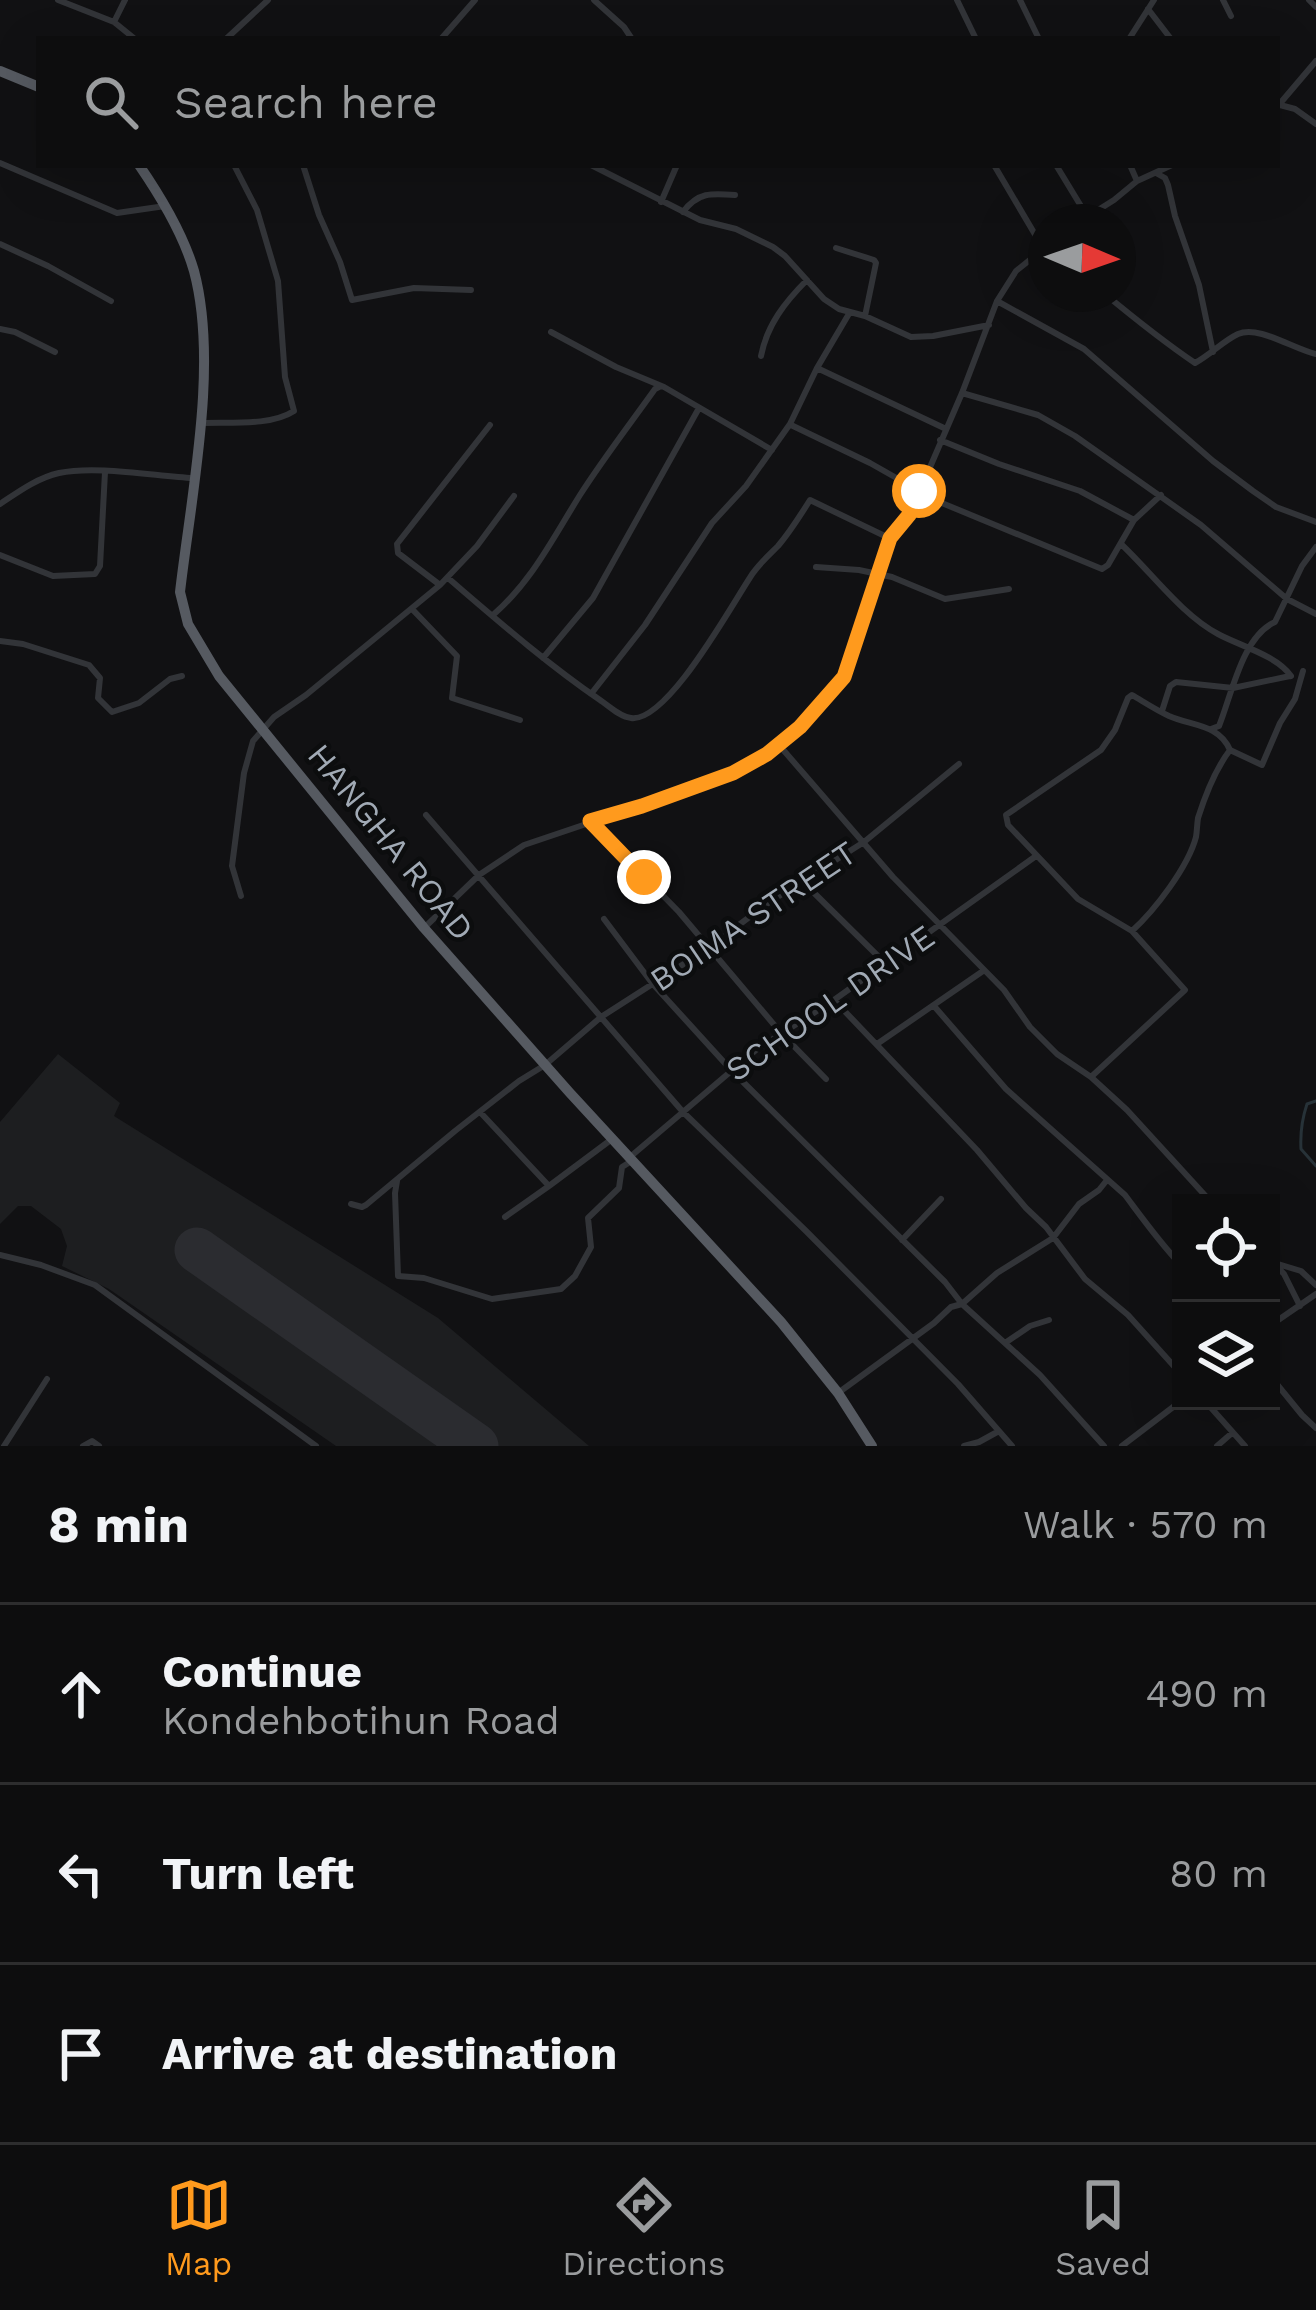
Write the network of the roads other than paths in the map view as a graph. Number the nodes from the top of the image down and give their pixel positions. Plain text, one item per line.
1 (58, 0) edge
2 (125, 0) edge
3 (268, 0) edge
4 (475, 0) edge
5 (594, 0) edge
6 (957, 0) edge
7 (1020, 0) edge
8 (1154, 0) edge
9 (1223, 0) edge
10 (1309, 0) edge
11 (1316, 7) edge
12 (1148, 9) junction
13 (1232, 16) dead end
14 (114, 22) junction
15 (132, 36) edge
16 (229, 36) edge
17 (444, 36) edge
18 (630, 36) edge
19 (975, 36) edge
20 (1038, 36) edge
21 (1131, 36) edge
22 (1169, 36) edge
23 (1316, 61) edge
24 (0, 71) edge
25 (36, 86) edge
26 (1280, 104) edge
27 (1280, 106) edge
28 (1316, 124) edge
29 (0, 163) edge
30 (141, 168) edge
31 (235, 168) edge
32 (304, 168) edge
33 (597, 168) edge
34 (676, 168) edge
35 (996, 168) edge
36 (1058, 168) edge
37 (1131, 168) edge
38 (1166, 168) edge
39 (1156, 173) junction
40 (1137, 181) junction
41 (735, 195) dead end
42 (661, 202) junction
43 (1080, 204) edge
44 (1108, 204) edge
45 (165, 206) junction
46 (682, 212) junction
47 (1028, 220) edge
48 (0, 244) edge
49 (836, 248) dead end
50 (1028, 261) edge
51 (807, 280) junction
52 (471, 290) dead end
53 (111, 301) dead end
54 (997, 301) junction
55 (850, 312) junction
56 (1128, 312) edge
57 (865, 316) junction
58 (988, 325) junction
59 (0, 329) edge
60 (550, 332) dead end
61 (55, 352) dead end
62 (1213, 352) junction
63 (1316, 354) edge
64 (761, 356) dead end
65 (817, 368) junction
66 (659, 387) junction
67 (962, 393) junction
68 (699, 408) junction
69 (200, 423) junction
70 (790, 424) junction
71 (490, 425) dead end
72 (945, 428) junction
73 (940, 440) junction
74 (772, 450) junction
75 (105, 472) junction
76 (193, 478) junction
77 (919, 491) junction
78 (1161, 495) junction
79 (514, 496) dead end
80 (0, 504) edge
81 (1134, 520) junction
82 (1316, 522) edge
83 (890, 538) junction
84 (1120, 543) junction
85 (1316, 547) edge
86 (0, 554) edge
87 (816, 567) dead end
88 (877, 573) junction
89 (448, 578) junction
90 (440, 585) junction
91 (1010, 589) dead end
92 (1287, 598) junction
93 (412, 609) junction
94 (1316, 614) edge
95 (493, 615) junction
96 (0, 641) edge
97 (1249, 648) junction
98 (543, 658) junction
99 (1303, 671) junction
100 (1316, 671) edge
101 (182, 676) dead end
102 (1291, 676) junction
103 (1233, 688) junction
104 (591, 694) junction
105 (1161, 712) junction
106 (520, 719) dead end
107 (1210, 729) junction
108 (264, 730) junction
109 (779, 745) junction
110 (1230, 750) junction
111 (959, 764) dead end
112 (426, 814) dead end
113 (590, 821) junction
114 (863, 842) junction
115 (1036, 856) junction
116 (479, 875) junction
117 (802, 881) junction
118 (241, 896) dead end
119 (604, 919) dead end
120 (941, 926) junction
121 (424, 928) junction
122 (1132, 931) junction
123 (707, 949) junction
124 (885, 963) junction
125 (984, 970) junction
126 (652, 983) junction
127 (834, 1000) junction
128 (934, 1006) junction
129 (601, 1018) junction
130 (781, 1033) junction
131 (877, 1044) junction
132 (545, 1065) junction
133 (732, 1071) junction
134 (1091, 1076) junction
135 (826, 1078) dead end
136 (480, 1112) junction
137 (683, 1112) junction
138 (612, 1139) junction
139 (632, 1159) junction
140 (1107, 1180) junction
141 (398, 1181) junction
142 (549, 1186) junction
143 (1204, 1194) edge
144 (941, 1199) dead end
145 (351, 1204) dead end
146 (505, 1217) dead end
147 (1053, 1238) junction
148 (902, 1240) junction
149 (0, 1255) edge
150 (1172, 1255) edge
151 (1280, 1264) edge
152 (1280, 1270) edge
153 (1316, 1289) edge
154 (962, 1304) junction
155 (1300, 1306) junction
156 (1280, 1319) edge
157 (1049, 1320) dead end
158 (912, 1340) junction
159 (1005, 1342) junction
160 (1172, 1364) edge
161 (47, 1379) dead end
162 (1280, 1387) edge
163 (838, 1394) junction
164 (1172, 1408) edge
165 (1213, 1410) edge
166 (1316, 1428) edge
167 (999, 1431) junction
168 (1232, 1433) junction
169 (4, 1446) edge
170 (83, 1446) edge
171 (100, 1446) edge
172 (316, 1446) edge
173 (872, 1446) edge
174 (964, 1446) edge
175 (1012, 1446) edge
176 (1105, 1446) edge
177 (1122, 1446) edge
178 (1216, 1446) edge
179 (1245, 1446) edge

1 - 14 street
2 - 14 street
3 - 16 street
4 - 17 street
5 - 18 street
6 - 19 street
7 - 20 street
8 - 12 street
9 - 13 street
10 - 11 street
12 - 21 street
12 - 22 street
14 - 15 street
23 - 26 street
24 - 25 highway
27 - 28 street
29 - 45 street
30 - 45 highway, HANGHA ROAD
31 - 69 street
32 - 52 street
33 - 42 street
34 - 42 street
35 - 47 street
36 - 43 street
37 - 40 street
38 - 39 street
39 - 40 street
39 - 62 street
40 - 44 street
41 - 46 street
42 - 46 street
45 - 69 highway, HANGHA ROAD
46 - 51 street
48 - 53 street
49 - 57 street
50 - 54 street
51 - 55 street
51 - 64 street
54 - 58 street
54 - 82 street
55 - 57 street
55 - 65 street
56 - 62 street
57 - 58 street
58 - 67 street
59 - 61 street
60 - 66 street
62 - 63 street
65 - 70 street
65 - 72 street
66 - 68 street
66 - 95 street
67 - 72 street
67 - 78 street
68 - 74 street
68 - 98 street
69 - 76 highway, HANGHA ROAD
70 - 74 street
70 - 77 street
71 - 90 street
72 - 73 street
73 - 77 street
73 - 81 street
74 - 104 street
75 - 76 street
75 - 80 street
75 - 86 street
76 - 108 highway, HANGHA ROAD
77 - 83 street
77 - 84 street
78 - 81 street
78 - 92 street
79 - 89 street
81 - 84 street
83 - 88 street
83 - 104 street
84 - 97 street
85 - 92 street
87 - 88 street
88 - 91 street
88 - 109 street
89 - 90 street
89 - 95 street
90 - 93 street
92 - 94 street
92 - 97 street
93 - 106 street
93 - 108 street
95 - 98 street
96 - 101 street
97 - 102 street
97 - 103 street
98 - 104 street
99 - 100 street
99 - 102 street
99 - 110 street
102 - 103 street
103 - 105 street
103 - 107 street
105 - 107 street
105 - 115 street
107 - 110 street
108 - 118 street
108 - 121 highway, HANGHA ROAD
109 - 113 street
109 - 114 street
110 - 122 street
111 - 114 street, BOIMA STREET
112 - 116 street
113 - 116 street
113 - 123 street
114 - 117 street, BOIMA STREET
114 - 120 street
115 - 120 street, SCHOOL DRIVE
115 - 122 street
116 - 121 street
116 - 129 street
117 - 123 street, BOIMA STREET
117 - 124 street
119 - 126 street
120 - 124 street, SCHOOL DRIVE
120 - 125 street
121 - 132 highway, HANGHA ROAD
122 - 134 street
123 - 126 street, BOIMA STREET
123 - 130 street
124 - 127 street, SCHOOL DRIVE
125 - 128 street
125 - 134 street
126 - 129 street, BOIMA STREET
126 - 133 street
127 - 130 street, SCHOOL DRIVE
127 - 131 street
128 - 131 street
128 - 140 street
129 - 132 street, BOIMA STREET
129 - 137 street
130 - 133 street, SCHOOL DRIVE
130 - 135 street
131 - 147 street
132 - 136 street, BOIMA STREET
132 - 138 highway, HANGHA ROAD
133 - 137 street, SCHOOL DRIVE
133 - 148 street
134 - 143 street
136 - 141 street, BOIMA STREET
136 - 142 street
137 - 139 street, SCHOOL DRIVE
137 - 158 street
138 - 139 highway, HANGHA ROAD
138 - 142 street
139 - 141 street, SCHOOL DRIVE
139 - 163 highway, HANGHA ROAD
140 - 147 street
140 - 150 street
141 - 145 street, BOIMA STREET
142 - 146 street
144 - 148 street
147 - 154 street
147 - 160 street
148 - 154 street
149 - 172 street
151 - 153 street
152 - 155 street
153 - 155 street
154 - 158 street
154 - 159 street
155 - 156 street
157 - 159 street
158 - 163 street
158 - 167 street
159 - 176 street
161 - 169 street
162 - 166 street
163 - 173 highway, HANGHA ROAD
164 - 177 street
165 - 168 street
167 - 174 street
167 - 175 street
168 - 178 street
168 - 179 street
170 - 171 street

